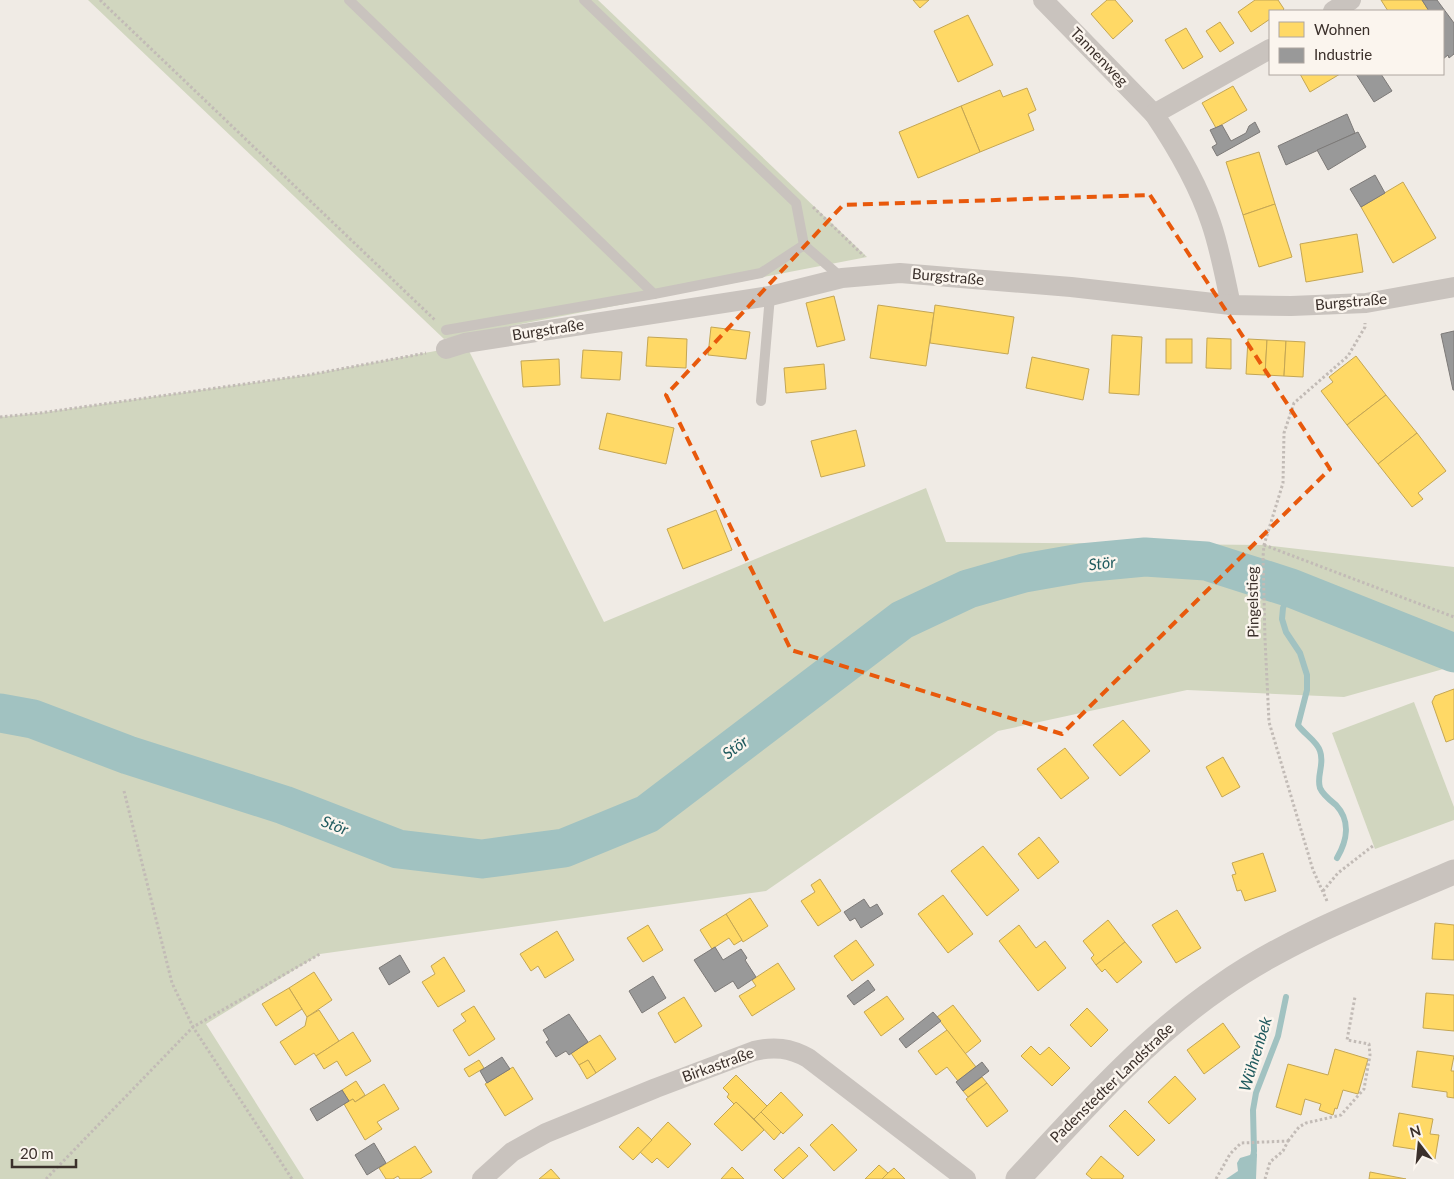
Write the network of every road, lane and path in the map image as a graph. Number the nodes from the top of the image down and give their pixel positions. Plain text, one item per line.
1 (100, 0) edge
2 (349, 0) edge
3 (584, 0) edge
4 (1043, 0) edge
5 (1350, 0) edge
6 (1335, 10) edge
7 (1269, 49) edge
8 (1154, 114) junction
9 (804, 245) junction
10 (842, 278) junction
11 (1454, 287) edge
12 (654, 294) junction
13 (770, 296) junction
14 (1366, 303) junction
15 (1231, 305) junction
16 (446, 340) junction
17 (761, 401) dead end
18 (0, 416) edge
19 (1264, 545) junction
20 (1454, 617) edge
21 (124, 791) dead end
22 (1374, 845) dead end
23 (1454, 872) edge
24 (1323, 891) junction
25 (1338, 922) junction
26 (320, 954) dead end
27 (1355, 996) dead end
28 (193, 1027) junction
29 (1288, 1141) junction
30 (46, 1179) edge
31 (292, 1179) edge
32 (482, 1179) edge
33 (966, 1179) edge
34 (1018, 1179) edge
35 (1216, 1179) edge
36 (1265, 1179) edge

1 - 16 path
2 - 12 lane
3 - 9 lane
4 - 8 street, Tannenweg
5 - 6 street
7 - 8 street
8 - 15 street, Tannenweg
9 - 10 lane
9 - 12 lane
10 - 13 street, Burgstraße
10 - 15 street, Burgstraße
11 - 14 street, Burgstraße
12 - 16 lane
13 - 16 street, Burgstraße
13 - 17 lane
14 - 15 street, Burgstraße
14 - 19 path, Pingelstieg
16 - 18 path
19 - 20 path
19 - 24 path, Pingelstieg
21 - 28 path
22 - 24 path
23 - 25 street, Padenstedter Landstraße
24 - 25 path, Pingelstieg
25 - 34 street, Padenstedter Landstraße
26 - 28 path
27 - 29 path
28 - 30 path
28 - 31 path
29 - 35 path
29 - 36 path
32 - 33 street, Birkastraße

